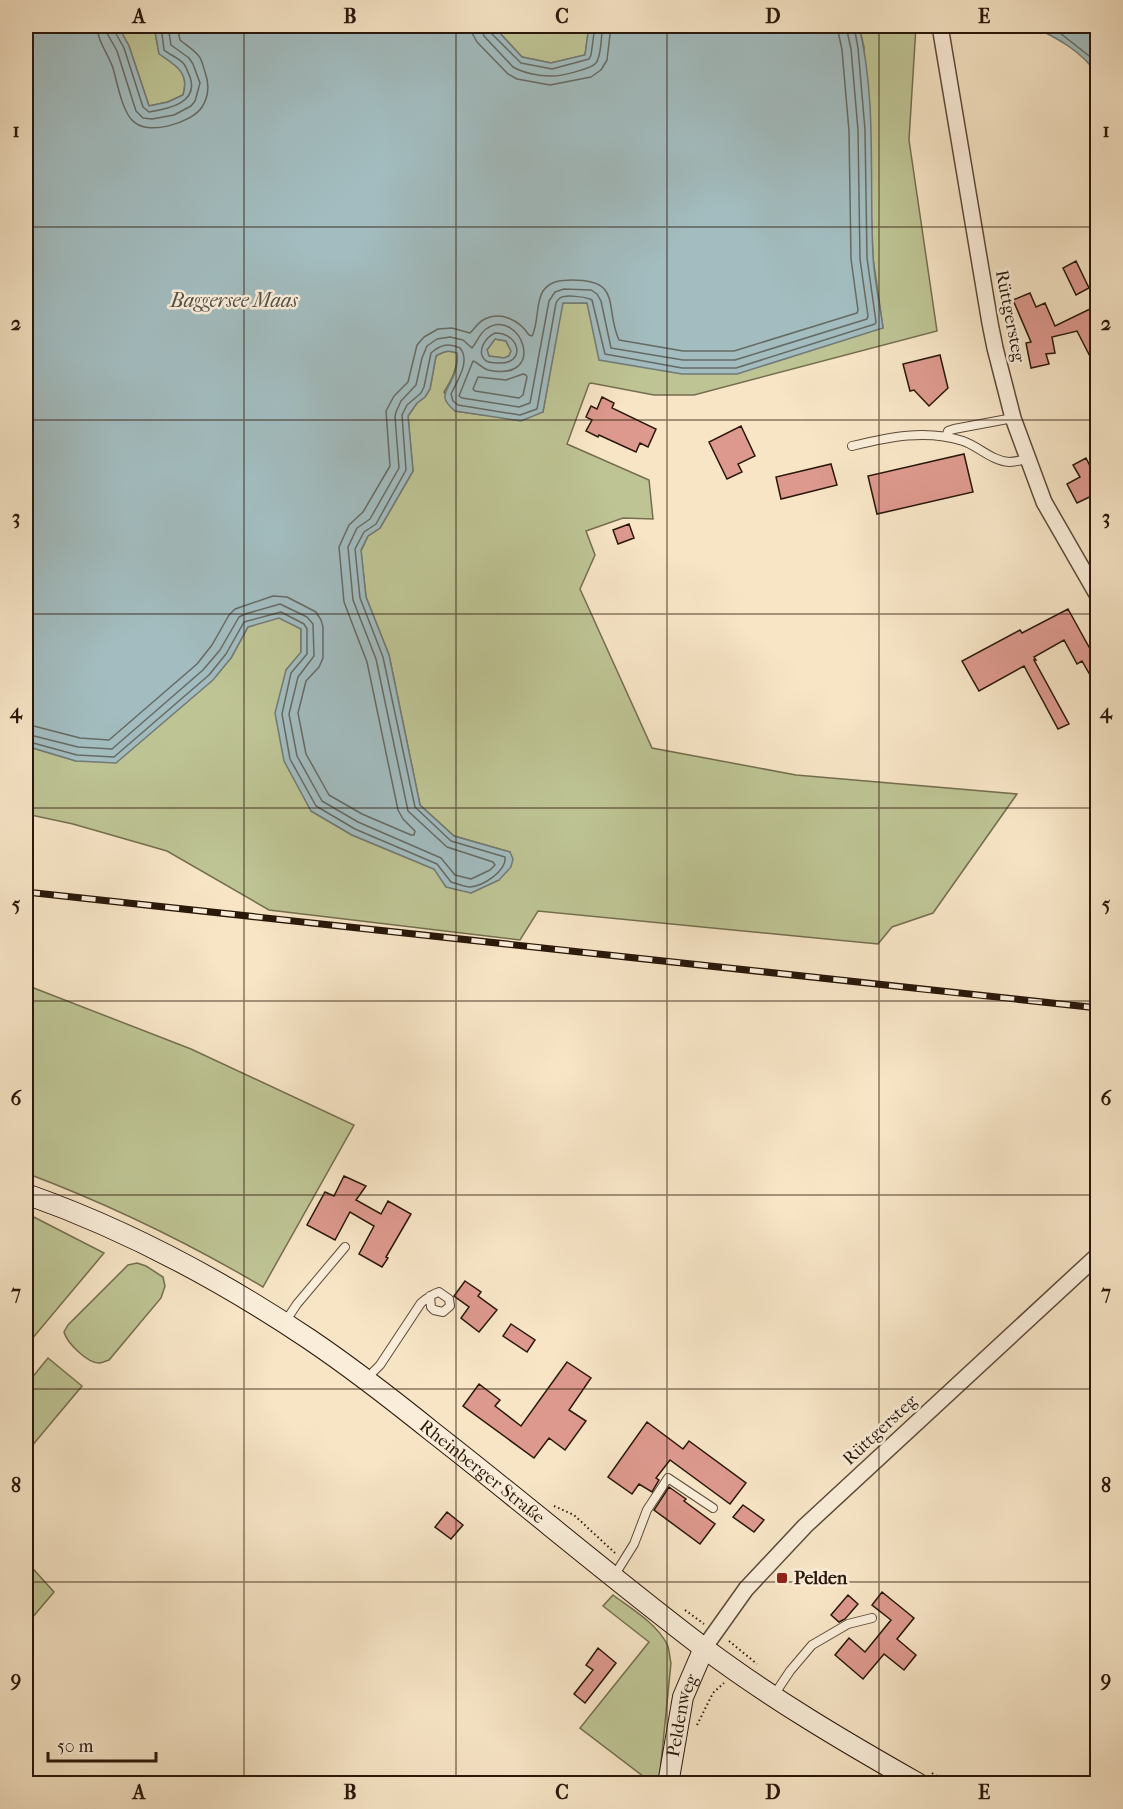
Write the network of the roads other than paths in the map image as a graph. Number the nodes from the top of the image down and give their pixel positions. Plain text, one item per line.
1 (940, 26) edge
2 (1013, 418) junction
3 (946, 437) junction
4 (852, 446) dead end
5 (1028, 459) junction
6 (1098, 596) edge
7 (26, 1194) edge
8 (345, 1247) dead end
9 (1098, 1255) edge
10 (430, 1296) dead end
11 (284, 1323) junction
12 (366, 1379) junction
13 (713, 1508) dead end
14 (614, 1576) junction
15 (872, 1618) dead end
16 (704, 1648) junction
17 (773, 1696) junction
18 (668, 1784) edge
19 (919, 1784) edge

1 - 2 street, Rüttgersteg
2 - 3 lane
2 - 5 street, Rüttgersteg
3 - 4 lane
3 - 5 lane
5 - 6 street, Rüttgersteg
7 - 11 main road, Rheinberger Straße
8 - 11 lane
9 - 16 street, Rüttgersteg
10 - 12 lane
11 - 12 main road, Rheinberger Straße
12 - 14 main road, Rheinberger Straße
13 - 14 lane
14 - 16 main road, Rheinberger Straße
15 - 17 lane
16 - 17 main road, Rheinberger Straße
16 - 18 main road, Peldenweg
17 - 19 main road, Rheinberger Straße

